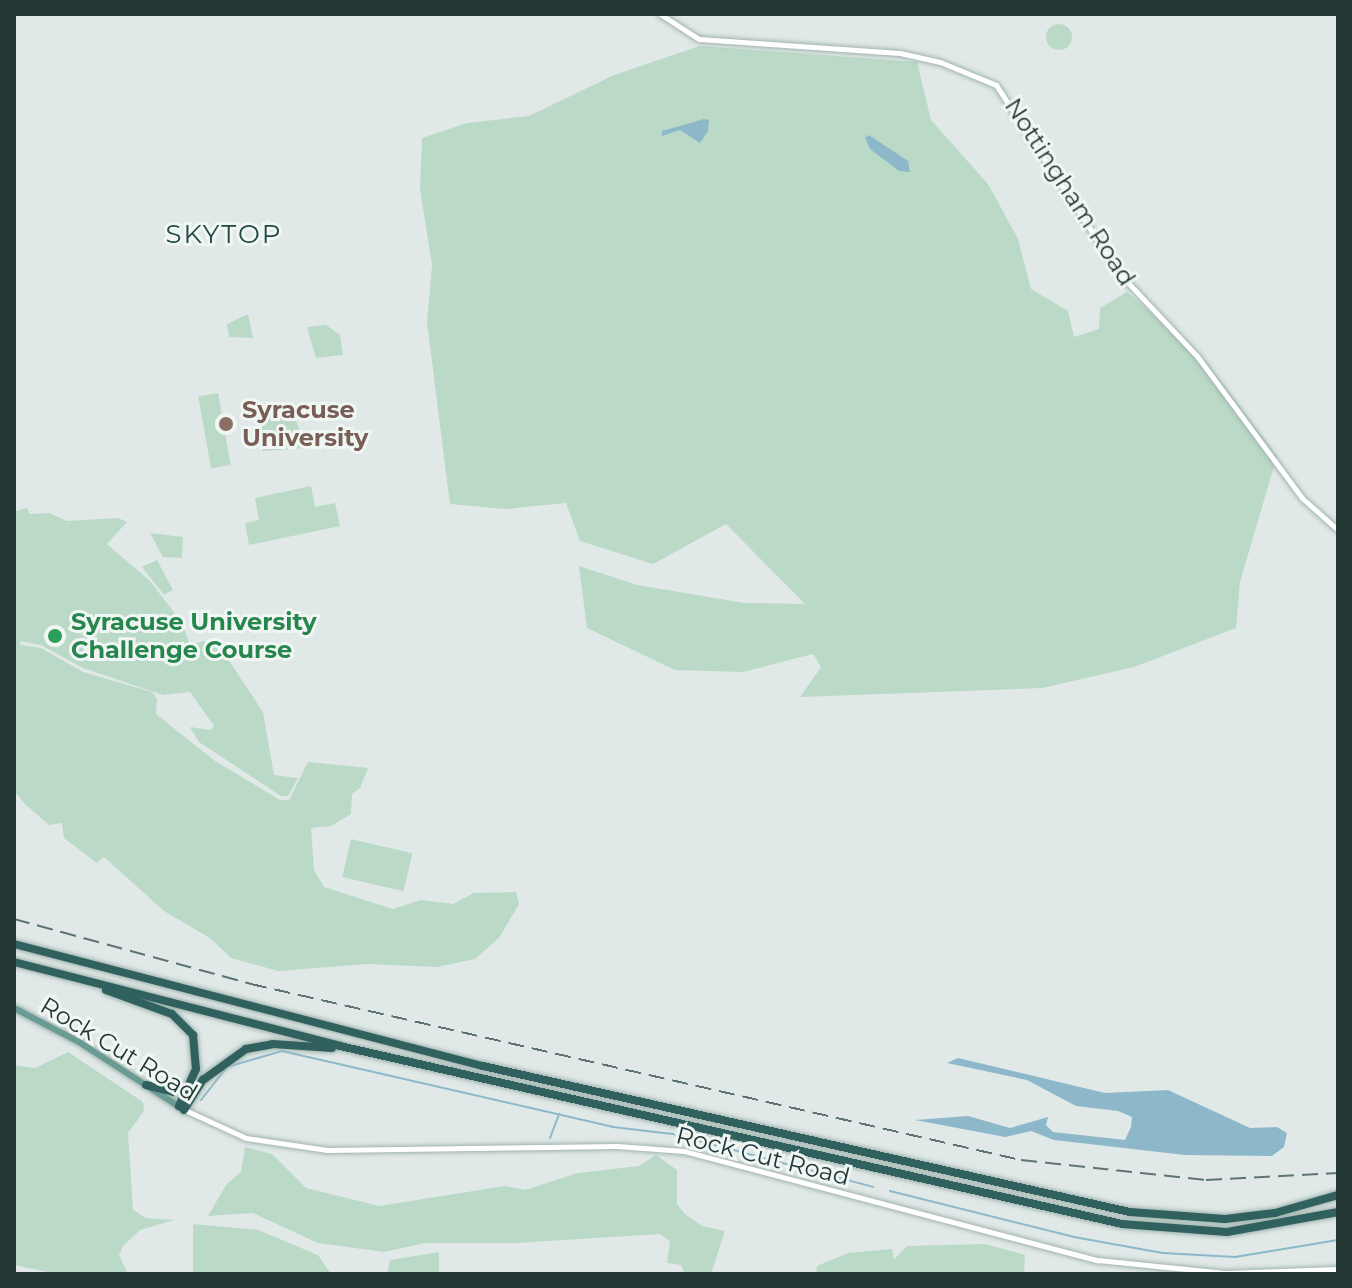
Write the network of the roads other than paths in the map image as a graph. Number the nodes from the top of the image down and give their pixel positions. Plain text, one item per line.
1 (660, 14) edge
2 (1338, 530) edge
3 (14, 944) edge
4 (14, 962) edge
5 (29, 966) junction
6 (14, 1008) edge
7 (403, 1061) junction
8 (192, 1080) junction
9 (146, 1085) junction
10 (181, 1108) junction
11 (1338, 1195) edge
12 (1338, 1212) edge
13 (1338, 1269) edge

1 - 2 street, Nottingham Road
3 - 11 highway
4 - 5 highway
5 - 7 highway
5 - 8 highway
6 - 9 main road, Rock Cut Road
7 - 10 highway
7 - 12 highway
8 - 9 highway
8 - 10 highway
9 - 10 main road, Rock Cut Road
10 - 13 street, Rock Cut Road

